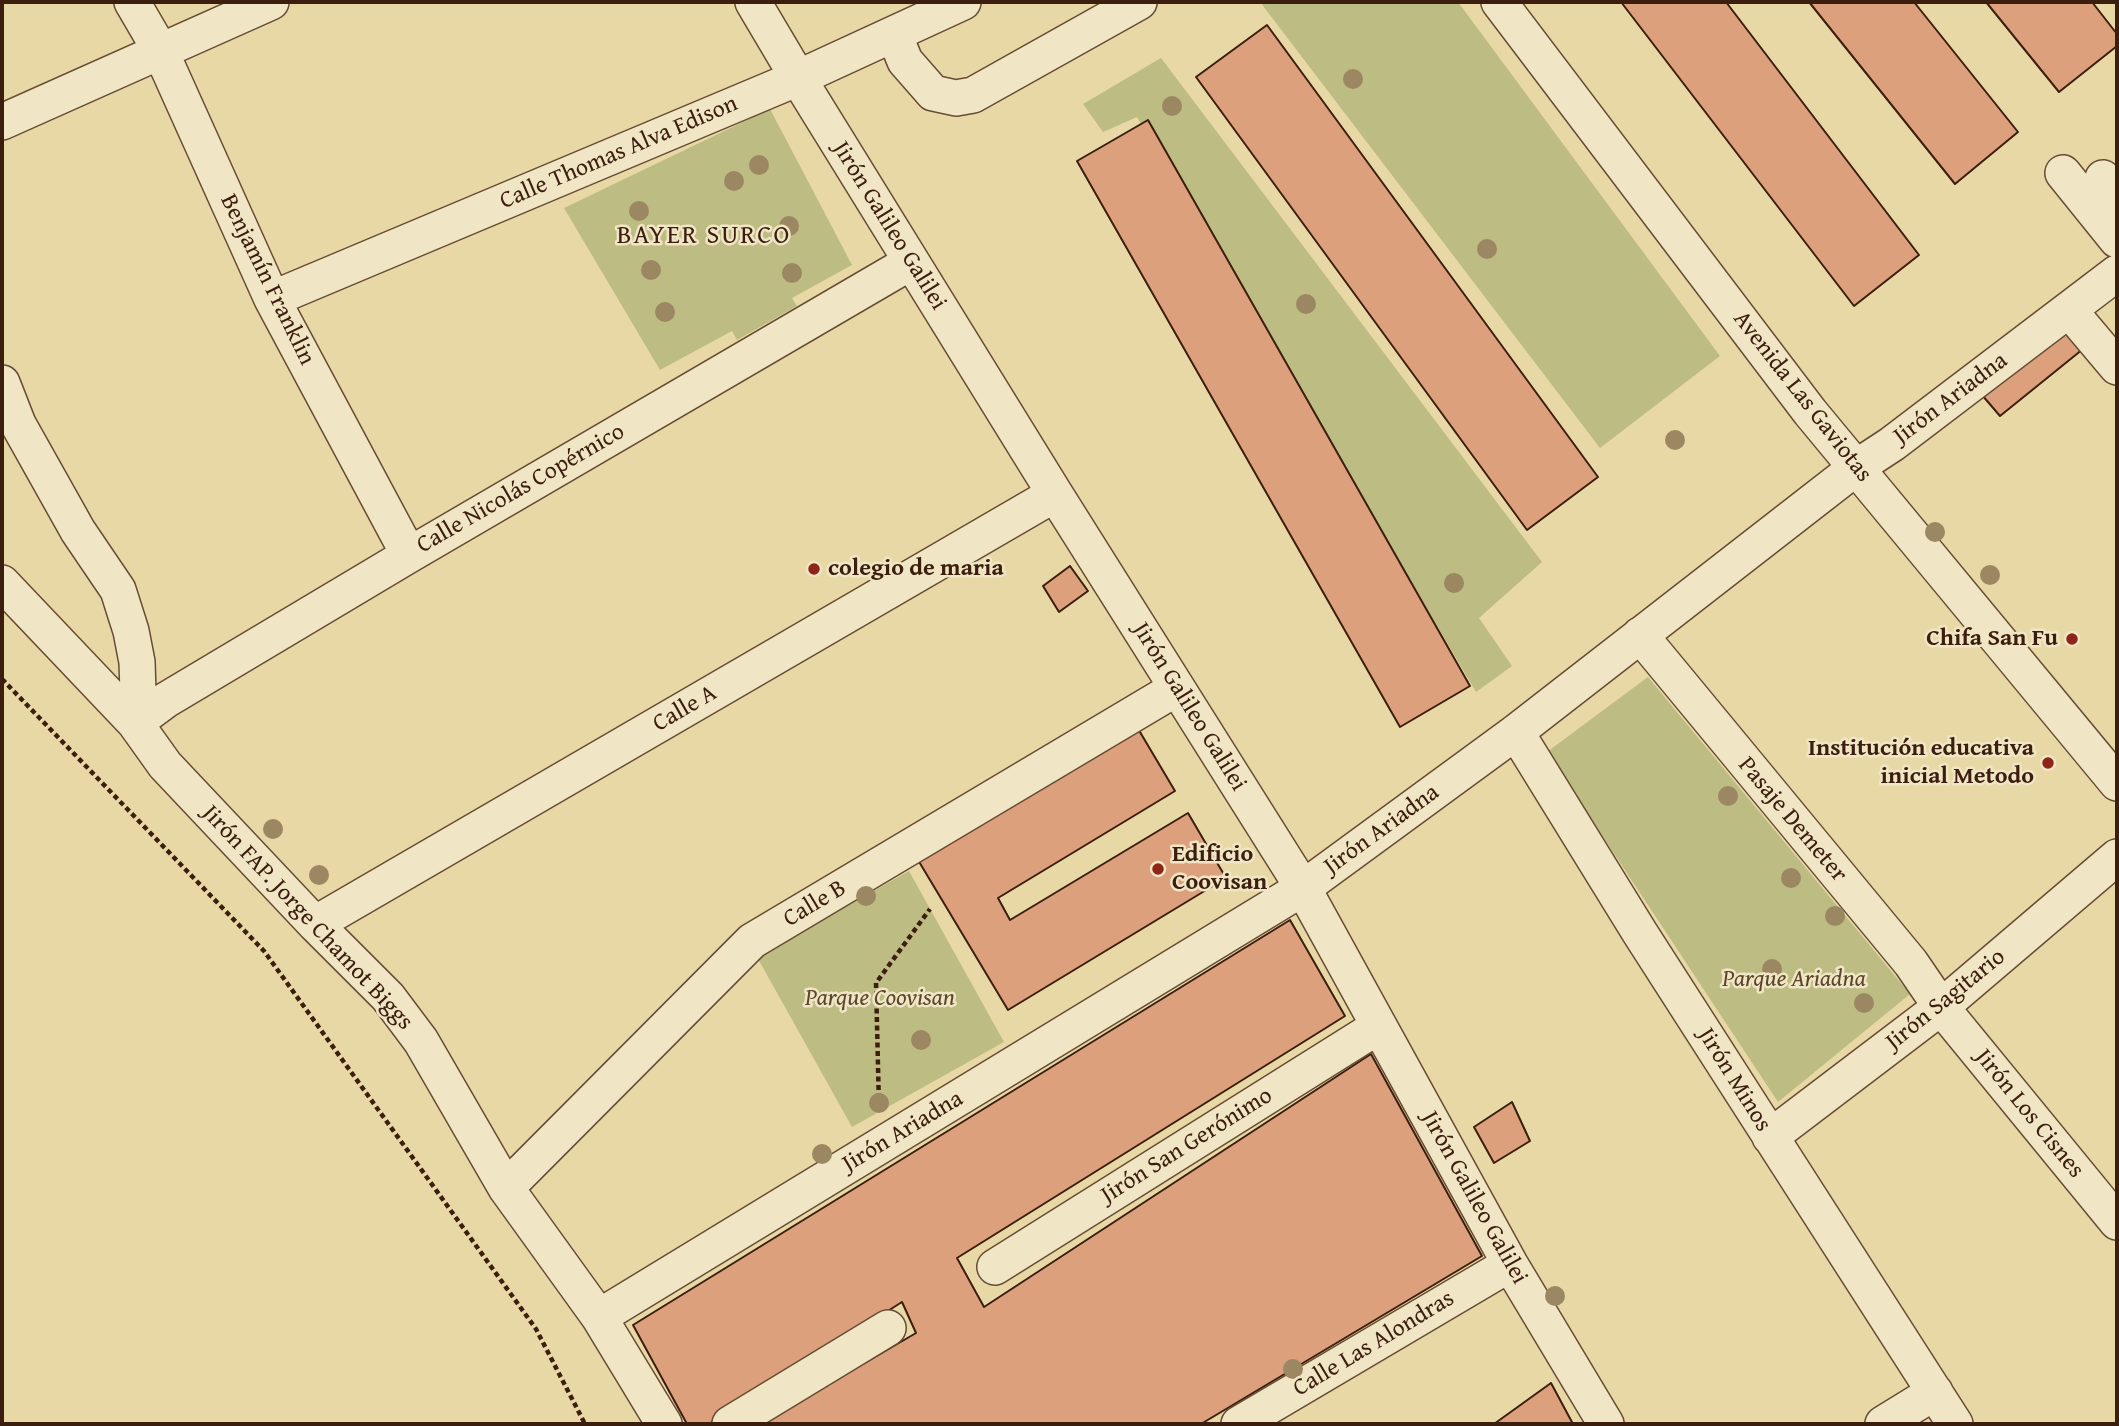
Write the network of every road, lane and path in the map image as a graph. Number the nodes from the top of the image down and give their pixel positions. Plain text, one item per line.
1 (132, 2) edge
2 (271, 2) edge
3 (753, 2) edge
4 (964, 2) edge
5 (1139, 2) edge
6 (1499, 2) edge
7 (894, 34) junction
8 (160, 50) junction
9 (798, 78) junction
10 (2, 122) edge
11 (2063, 173) dead end
12 (2117, 240) edge
13 (911, 262) junction
14 (2117, 273) edge
15 (272, 299) junction
16 (2069, 310) junction
17 (2117, 367) edge
18 (2, 383) edge
19 (1857, 467) junction
20 (1055, 494) junction
21 (409, 555) junction
22 (2, 583) edge
23 (1640, 635) junction
24 (2, 679) edge
25 (1177, 688) junction
26 (135, 723) junction
27 (1517, 732) junction
28 (2117, 783) edge
29 (2117, 857) edge
30 (1303, 888) junction
31 (930, 909) dead end
32 (315, 924) junction
33 (1941, 1007) junction
34 (1379, 1026) junction
35 (1770, 1137) junction
36 (880, 1146) junction
37 (506, 1188) junction
38 (2117, 1222) edge
39 (1510, 1264) junction
40 (995, 1267) dead end
41 (599, 1317) junction
42 (888, 1328) dead end
43 (1935, 1392) junction
44 (585, 1424) edge
45 (664, 1424) edge
46 (730, 1424) edge
47 (1239, 1424) edge
48 (1606, 1424) edge
49 (1884, 1424) edge
50 (1955, 1424) edge

1 - 8 street, Benjamín Franklin
2 - 8 street
3 - 9 street, Jirón Galileo Galilei
4 - 7 street, Calle Thomas Alva Edison
5 - 7 street
6 - 19 street, Avenida Las Gaviotas
7 - 9 street, Calle Thomas Alva Edison
8 - 10 street
8 - 15 street, Benjamín Franklin
9 - 13 street, Jirón Galileo Galilei
9 - 15 street, Calle Thomas Alva Edison
11 - 12 street
13 - 20 street, Jirón Galileo Galilei
13 - 21 street, Calle Nicolás Copérnico
14 - 16 street, Jirón Ariadna
15 - 21 street, Benjamín Franklin
16 - 17 street
16 - 19 street, Jirón Ariadna
18 - 26 street
19 - 23 street, Jirón Ariadna
19 - 28 street, Avenida Las Gaviotas
20 - 25 street, Jirón Galileo Galilei
20 - 32 street, Calle A
21 - 26 street, Calle Nicolás Copérnico
22 - 26 street, Jirón FAP. Jorge Chamot Biggs
23 - 27 street, Jirón Ariadna
23 - 33 street, Pasaje Demeter
24 - 44 path
25 - 30 street, Jirón Galileo Galilei
25 - 37 street, Calle B
26 - 32 street, Jirón FAP. Jorge Chamot Biggs
27 - 30 street, Jirón Ariadna
27 - 35 street, Jirón Minos
29 - 33 street, Jirón Sagitario
30 - 34 street, Jirón Galileo Galilei
30 - 36 street, Jirón Ariadna
31 - 36 path
32 - 37 street, Jirón FAP. Jorge Chamot Biggs
33 - 35 street, Jirón Sagitario
33 - 38 street, Jirón Los Cisnes
34 - 39 street, Jirón Galileo Galilei
34 - 40 street, Jirón San Gerónimo
35 - 43 street, Jirón Minos
36 - 41 street, Jirón Ariadna
37 - 41 street, Jirón FAP. Jorge Chamot Biggs
39 - 47 street, Calle Las Alondras
39 - 48 street, Jirón Galileo Galilei
41 - 45 street, Jirón FAP. Jorge Chamot Biggs
42 - 46 street
43 - 49 street
43 - 50 street, Jirón Minos

